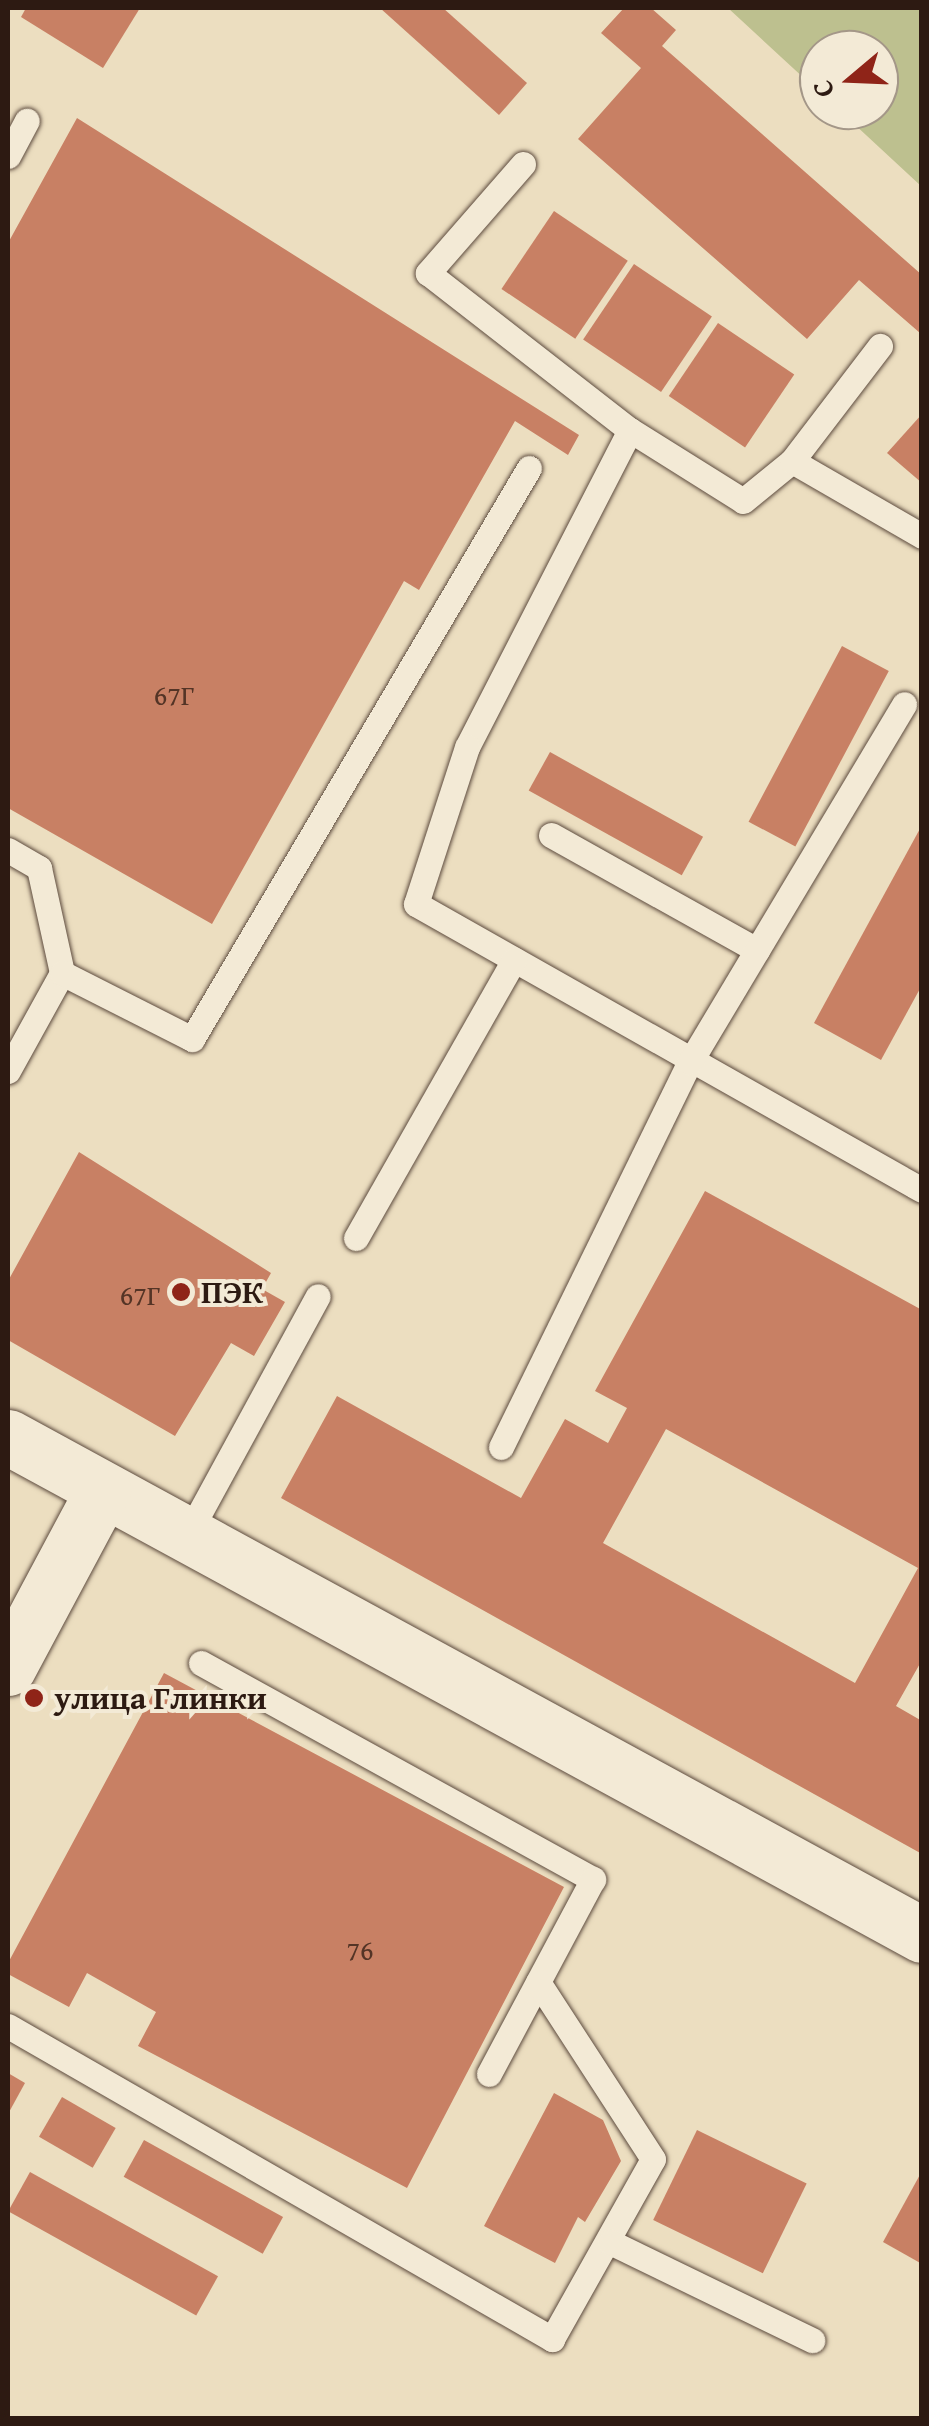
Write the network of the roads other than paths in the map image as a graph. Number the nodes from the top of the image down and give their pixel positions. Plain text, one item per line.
1 (27, 121) dead end
2 (8, 156) edge
3 (522, 164) dead end
4 (880, 346) dead end
5 (630, 430) junction
6 (792, 461) junction
7 (530, 468) dead end
8 (922, 536) edge
9 (904, 704) dead end
10 (551, 835) dead end
11 (8, 850) edge
12 (757, 950) junction
13 (514, 960) junction
14 (62, 974) junction
15 (690, 1062) junction
16 (8, 1071) edge
17 (922, 1190) edge
18 (356, 1238) dead end
19 (318, 1296) dead end
20 (501, 1447) dead end
21 (11, 1448) edge
22 (103, 1490) junction
23 (186, 1536) junction
24 (201, 1663) dead end
25 (8, 1668) edge
26 (922, 1934) edge
27 (538, 1982) junction
28 (8, 2026) edge
29 (489, 2074) dead end
30 (610, 2242) junction
31 (812, 2340) dead end

1 - 2 lane
3 - 5 lane
4 - 6 lane
5 - 6 lane
5 - 13 lane
6 - 8 lane
7 - 14 lane
9 - 12 lane
10 - 12 lane
11 - 14 lane
12 - 15 lane
13 - 15 lane
13 - 18 lane
14 - 16 lane
15 - 17 lane
15 - 20 lane
19 - 23 lane
21 - 22 main road
22 - 23 main road
22 - 25 main road
23 - 26 main road
24 - 27 lane
27 - 29 lane
27 - 30 lane
28 - 30 lane
30 - 31 lane

